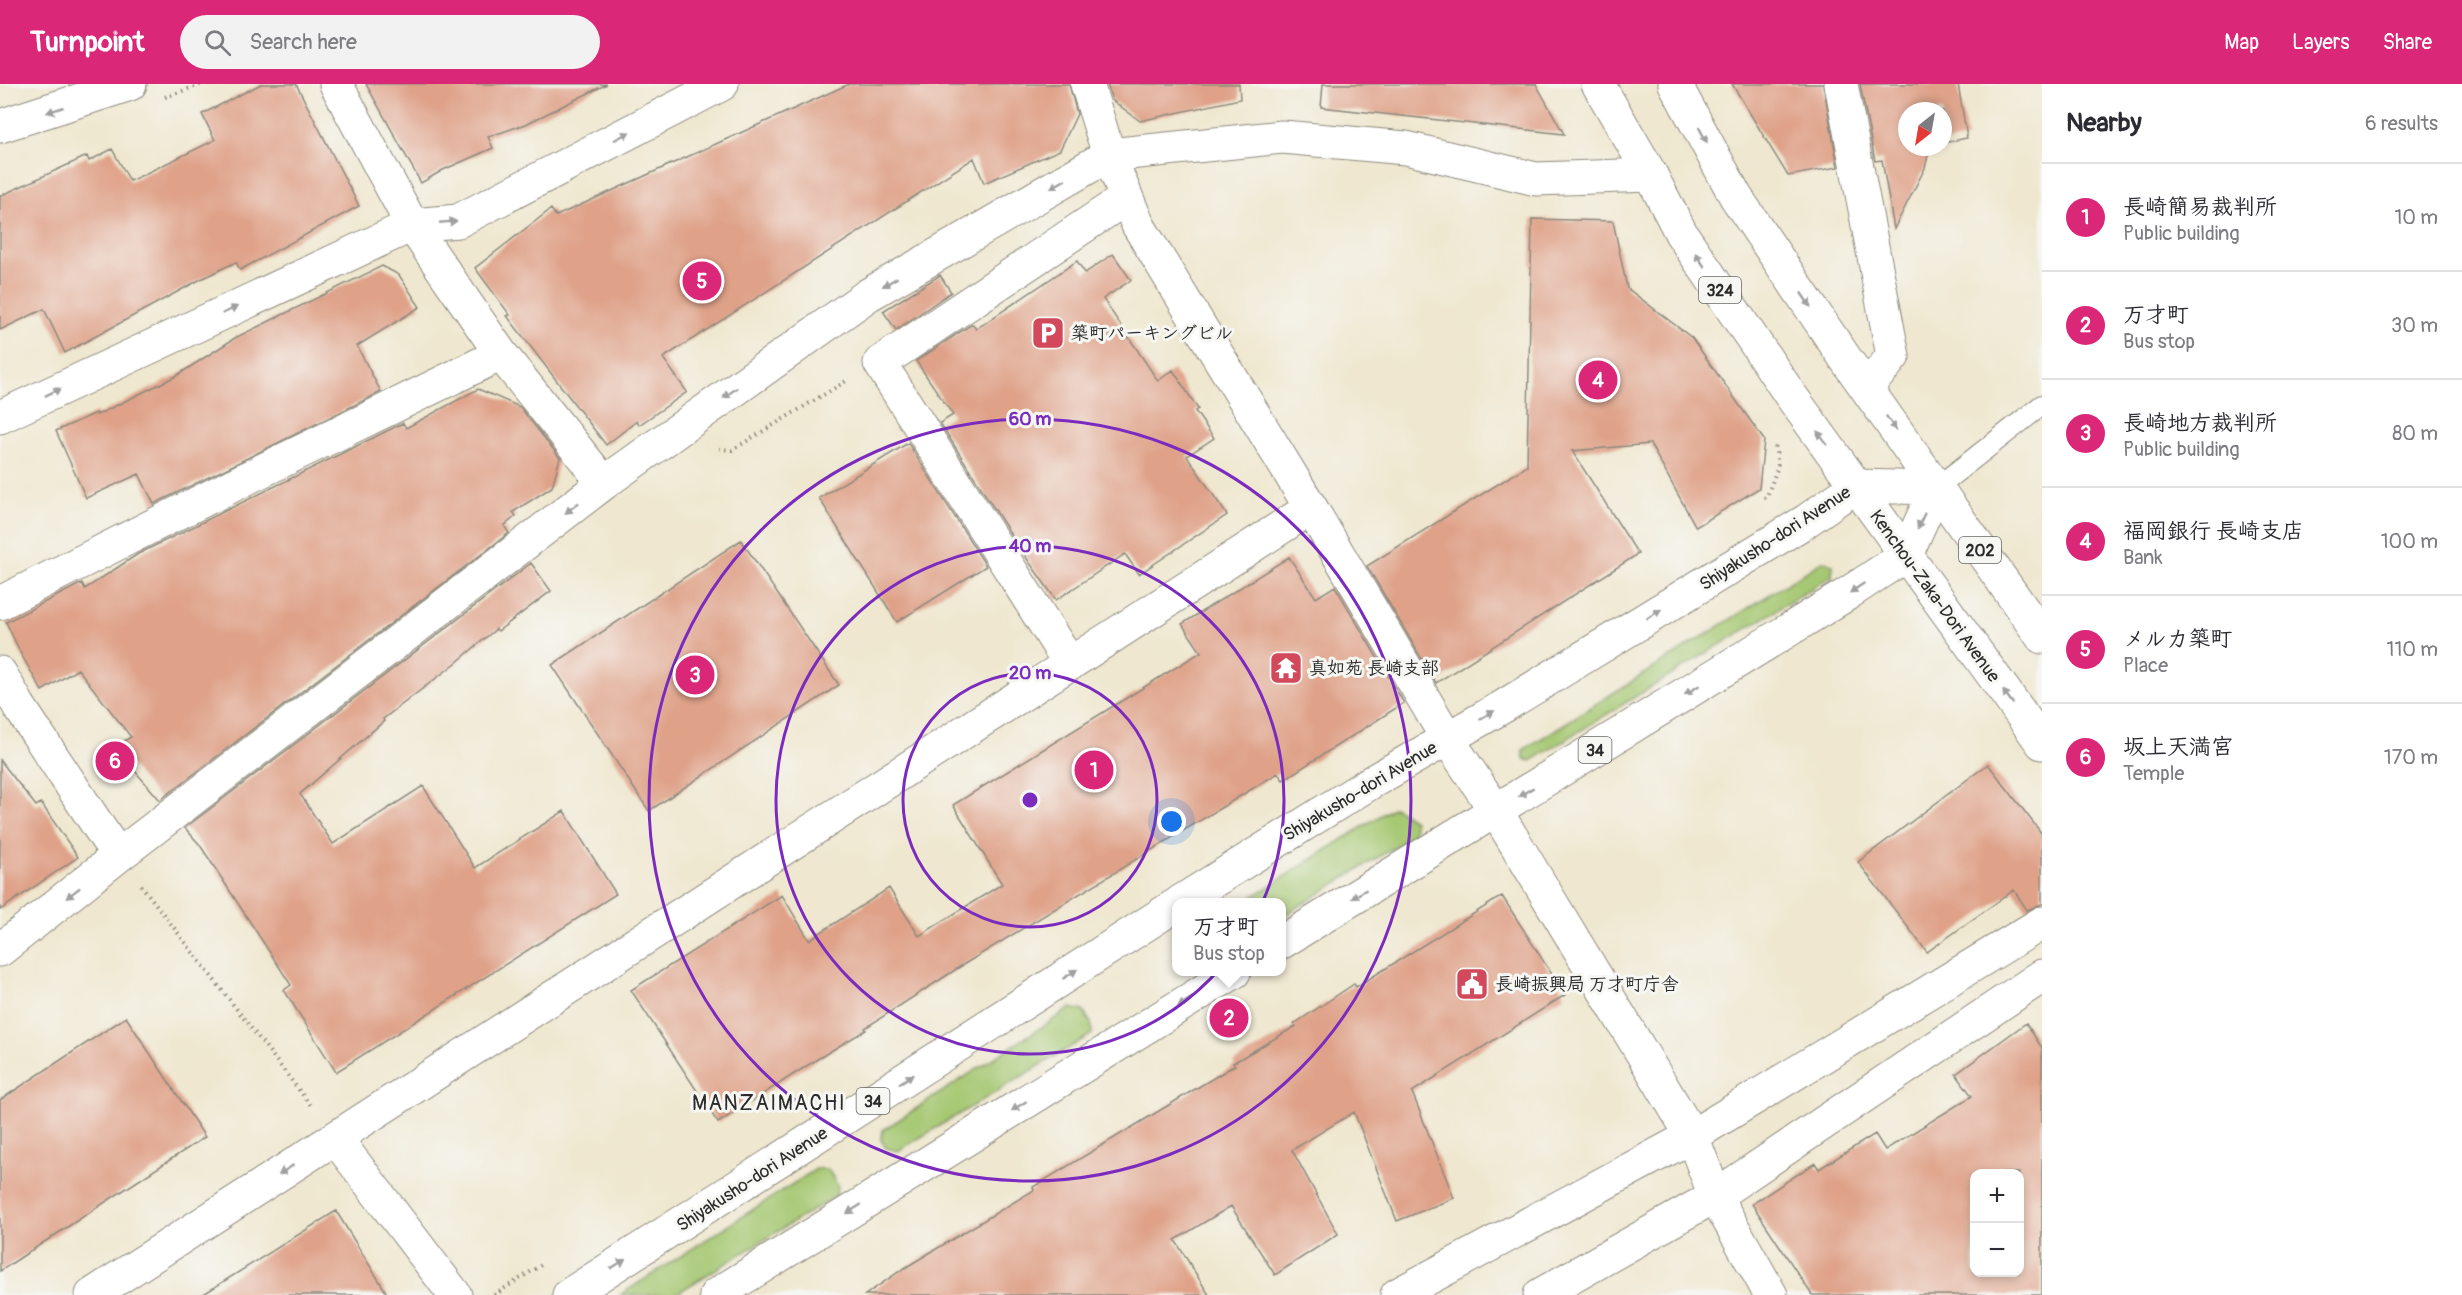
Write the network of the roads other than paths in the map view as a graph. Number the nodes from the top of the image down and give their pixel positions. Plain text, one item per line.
1 (336, 84) edge
2 (722, 84) edge
3 (1087, 84) edge
4 (1598, 84) edge
5 (1675, 84) edge
6 (1841, 84) edge
7 (118, 86) edge
8 (0, 126) edge
9 (1109, 155) junction
10 (1651, 175) junction
11 (1126, 198) junction
12 (412, 225) junction
13 (501, 354) junction
14 (1867, 388) junction
15 (2042, 405) edge
16 (0, 417) edge
17 (604, 483) junction
18 (1857, 486) junction
19 (1936, 488) junction
20 (1311, 508) junction
21 (1906, 555) junction
22 (0, 603) edge
23 (2042, 637) edge
24 (1070, 664) junction
25 (0, 673) edge
26 (1447, 738) junction
27 (2042, 743) edge
28 (1496, 811) junction
29 (118, 856) junction
30 (1188, 898) edge
31 (1172, 908) edge
32 (2042, 923) edge
33 (1286, 939) edge
34 (0, 951) edge
35 (1228, 976) edge
36 (2042, 976) edge
37 (1692, 1136) junction
38 (336, 1139) junction
39 (1715, 1196) junction
40 (92, 1295) edge
41 (455, 1295) edge
42 (569, 1295) edge
43 (716, 1295) edge
44 (1397, 1295) edge
45 (1540, 1295) edge
46 (1771, 1295) edge

1 - 12 main road
12 -> 2 main road
3 - 9 main road
4 - 10 main road, Kenchou-Zaka-Dori Avenue / 324
5 -> 14 main road
6 - 14 main road
7 -> 8 main road
9 - 10 main road
9 - 11 main road
9 -> 17 main road
18 -> 10 main road, Kenchou-Zaka-Dori Avenue / 324
11 - 20 main road
11 - 24 main road
12 - 13 main road
16 -> 12 main road
13 - 17 main road
13 - 22 main road
14 -> 19 main road
15 - 19 lane
17 -> 29 main road
18 - 19 main road, Shiyakusho-dori Avenue
18 - 21 main road, Kenchou-Zaka-Dori Avenue / 324
26 -> 18 main road, Shiyakusho-dori Avenue
19 -> 21 main road
19 - 23 main road, 202
20 - 24 main road
20 - 26 main road
27 -> 21 main road, Kenchou-Zaka-Dori Avenue
21 -> 28 main road, 34
24 - 38 main road
25 - 29 main road
26 - 28 main road
26 - 30 main road, Shiyakusho-dori Avenue
28 -> 33 main road, 34
28 - 37 main road
29 -> 34 main road
42 -> 31 main road, Shiyakusho-dori Avenue / 34
32 - 37 main road
35 -> 43 main road
36 - 39 main road
37 - 39 main road
37 - 44 main road
38 -> 40 main road
38 - 41 main road
39 - 45 main road
39 - 46 main road

